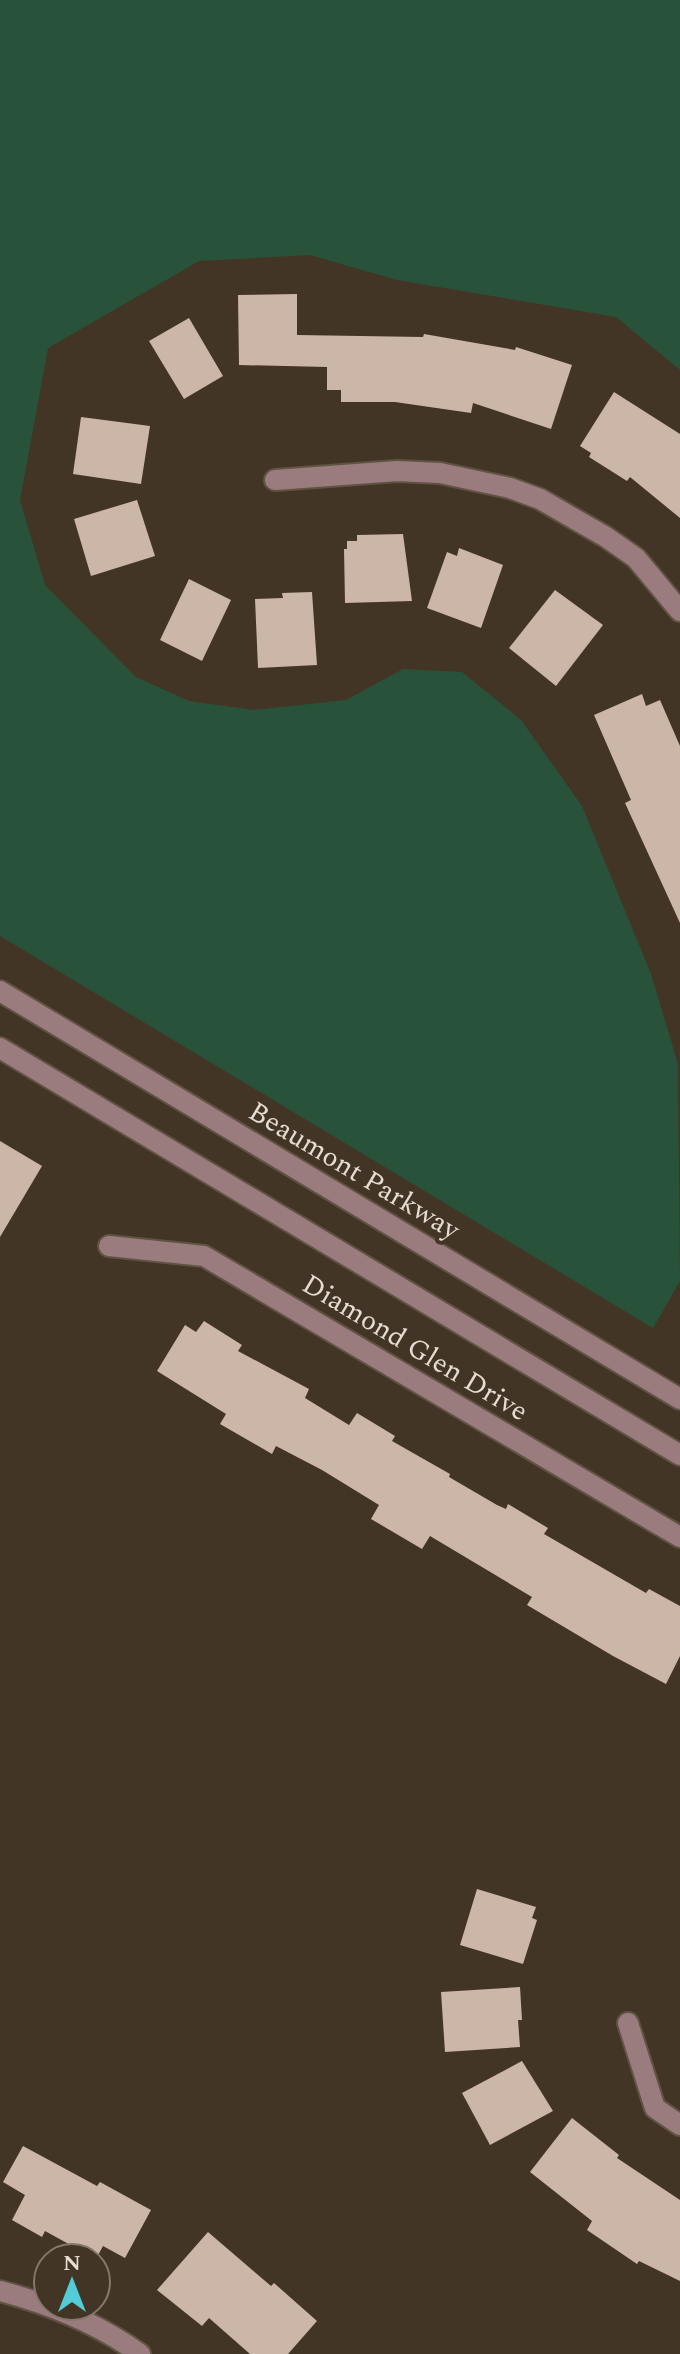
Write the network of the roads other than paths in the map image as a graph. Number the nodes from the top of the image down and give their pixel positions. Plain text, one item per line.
1 (275, 480) dead end
2 (680, 611) edge
3 (0, 991) edge
4 (0, 1048) edge
5 (109, 1246) dead end
6 (680, 1399) edge
7 (680, 1455) edge
8 (680, 1537) edge
9 (628, 2023) dead end
10 (680, 2125) edge
11 (0, 2291) edge
12 (140, 2354) edge

1 - 2 street
3 - 6 street, Beaumont Parkway
4 - 7 street
5 - 8 street, Diamond Glen Drive
9 - 10 street
11 - 12 street

